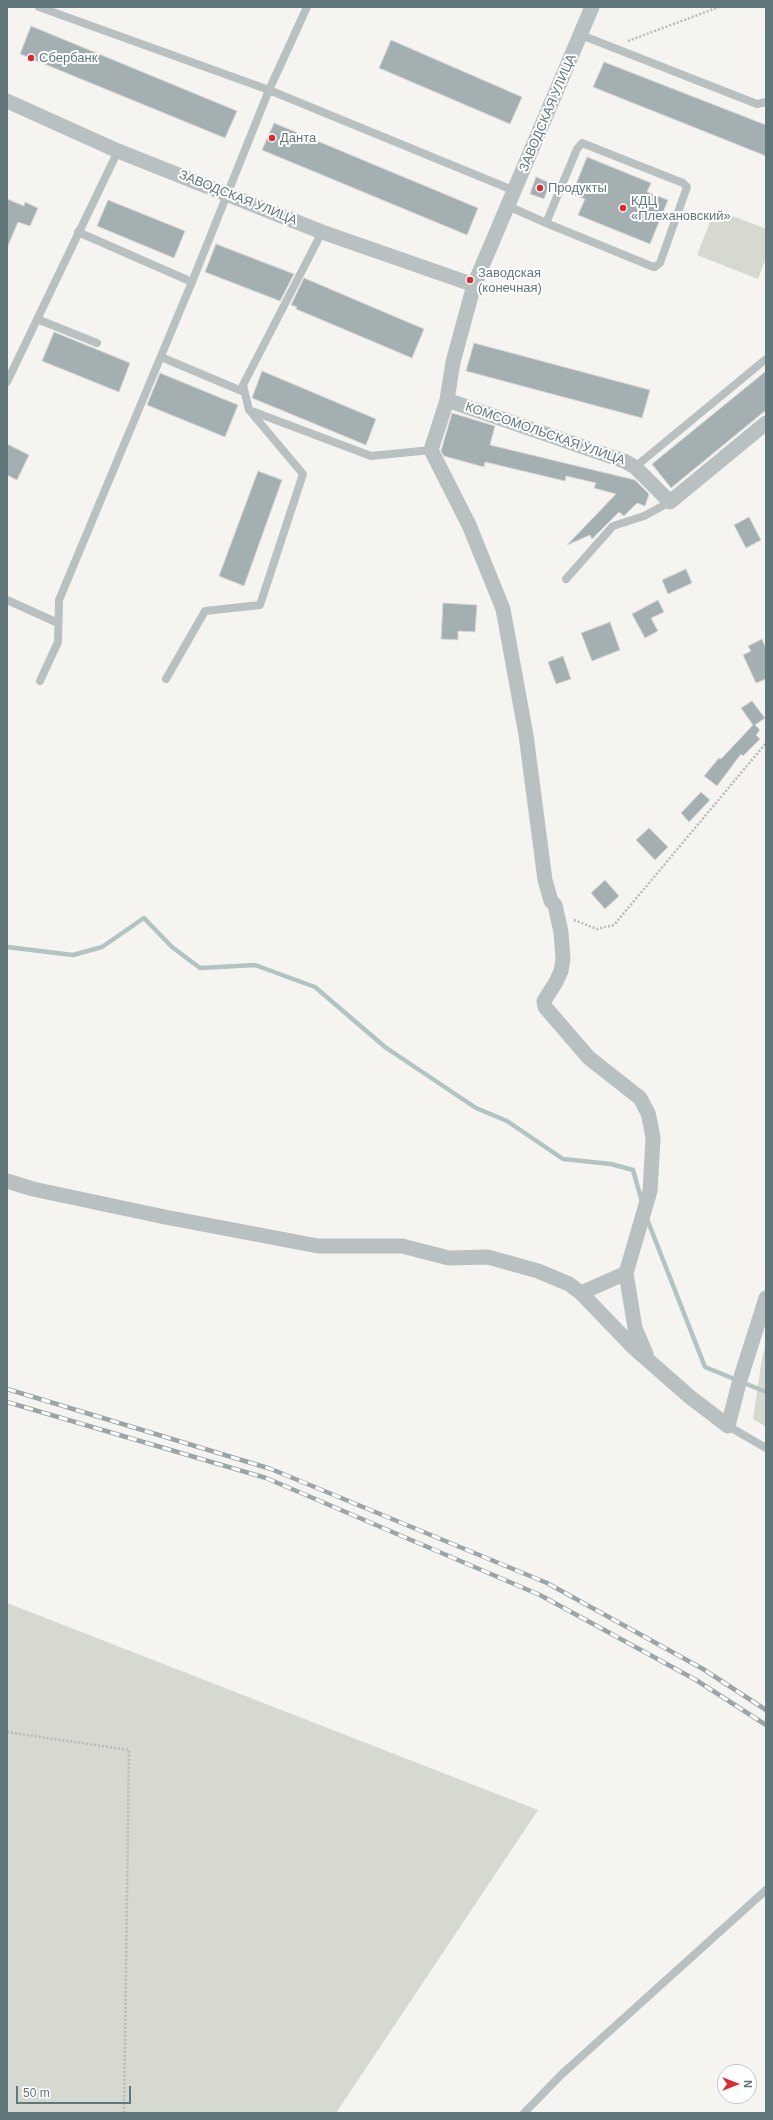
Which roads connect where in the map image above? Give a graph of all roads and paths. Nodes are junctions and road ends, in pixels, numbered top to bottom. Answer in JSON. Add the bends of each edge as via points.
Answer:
{"nodes":[{"id":1,"x":39,"y":7,"type":"edge"},
{"id":2,"x":307,"y":7,"type":"edge"},
{"id":3,"x":592,"y":7,"type":"edge"},
{"id":4,"x":719,"y":7,"type":"edge"},
{"id":5,"x":581,"y":35,"type":"junction"},
{"id":6,"x":612,"y":47,"type":"junction"},
{"id":7,"x":269,"y":90,"type":"junction"},
{"id":8,"x":7,"y":101,"type":"edge"},
{"id":9,"x":766,"y":102,"type":"edge"},
{"id":10,"x":118,"y":151,"type":"junction"},
{"id":11,"x":515,"y":191,"type":"junction"},
{"id":12,"x":228,"y":193,"type":"junction"},
{"id":13,"x":508,"y":206,"type":"junction"},
{"id":14,"x":546,"y":223,"type":"junction"},
{"id":15,"x":78,"y":232,"type":"junction"},
{"id":16,"x":322,"y":232,"type":"junction"},
{"id":17,"x":192,"y":282,"type":"junction"},
{"id":18,"x":474,"y":285,"type":"junction"},
{"id":19,"x":37,"y":319,"type":"junction"},
{"id":20,"x":97,"y":343,"type":"dead end"},
{"id":21,"x":161,"y":357,"type":"junction"},
{"id":22,"x":766,"y":359,"type":"edge"},
{"id":23,"x":7,"y":382,"type":"edge"},
{"id":24,"x":244,"y":392,"type":"junction"},
{"id":25,"x":447,"y":400,"type":"junction"},
{"id":26,"x":249,"y":410,"type":"junction"},
{"id":27,"x":766,"y":423,"type":"edge"},
{"id":28,"x":431,"y":450,"type":"junction"},
{"id":29,"x":635,"y":466,"type":"junction"},
{"id":30,"x":670,"y":502,"type":"junction"},
{"id":31,"x":566,"y":579,"type":"dead end"},
{"id":32,"x":7,"y":600,"type":"edge"},
{"id":33,"x":58,"y":623,"type":"junction"},
{"id":34,"x":166,"y":679,"type":"dead end"},
{"id":35,"x":40,"y":681,"type":"dead end"},
{"id":36,"x":766,"y":742,"type":"edge"},
{"id":37,"x":555,"y":905,"type":"junction"},
{"id":38,"x":7,"y":1181,"type":"edge"},
{"id":39,"x":626,"y":1273,"type":"junction"},
{"id":40,"x":582,"y":1293,"type":"junction"},
{"id":41,"x":766,"y":1298,"type":"edge"},
{"id":42,"x":647,"y":1357,"type":"junction"},
{"id":43,"x":728,"y":1426,"type":"junction"},
{"id":44,"x":766,"y":1448,"type":"edge"},
{"id":45,"x":7,"y":1732,"type":"edge"},
{"id":46,"x":766,"y":1890,"type":"edge"},
{"id":47,"x":124,"y":2113,"type":"edge"},
{"id":48,"x":524,"y":2113,"type":"edge"}],
"edges":[{"from":1,"to":7,"type":"lane"},
{"from":2,"to":7,"type":"lane"},
{"from":3,"to":5,"type":"street","name":"ЗАВОДСКАЯ УЛИЦА"},
{"from":4,"to":6,"type":"path"},
{"from":5,"to":6,"type":"lane"},
{"from":5,"to":11,"type":"street","name":"ЗАВОДСКАЯ УЛИЦА"},
{"from":6,"to":9,"type":"lane","via":[[757,104]]},
{"from":7,"to":11,"type":"lane"},
{"from":7,"to":12,"type":"lane"},
{"from":8,"to":10,"type":"street","name":"ЗАВОДСКАЯ УЛИЦА"},
{"from":10,"to":12,"type":"street","name":"ЗАВОДСКАЯ УЛИЦА"},
{"from":10,"to":15,"type":"lane"},
{"from":11,"to":13,"type":"street","name":"ЗАВОДСКАЯ УЛИЦА"},
{"from":12,"to":16,"type":"street","name":"ЗАВОДСКАЯ УЛИЦА"},
{"from":12,"to":17,"type":"lane"},
{"from":13,"to":14,"type":"lane"},
{"from":13,"to":18,"type":"street","name":"ЗАВОДСКАЯ УЛИЦА"},
{"from":14,"to":14,"type":"lane","via":[[656,267],[660,263],[687,187],[683,183],[582,144],[577,149]]},
{"from":15,"to":17,"type":"lane"},
{"from":15,"to":19,"type":"lane"},
{"from":16,"to":18,"type":"street","name":"ЗАВОДСКАЯ УЛИЦА"},
{"from":16,"to":24,"type":"lane","via":[[243,385]]},
{"from":17,"to":21,"type":"lane"},
{"from":18,"to":25,"type":"street","name":"ЗАВОДСКАЯ УЛИЦА","via":[[452,362]]},
{"from":19,"to":20,"type":"lane"},
{"from":19,"to":23,"type":"lane"},
{"from":21,"to":24,"type":"lane"},
{"from":21,"to":33,"type":"lane","via":[[59,600]]},
{"from":22,"to":29,"type":"lane"},
{"from":24,"to":26,"type":"lane"},
{"from":25,"to":28,"type":"street","name":"ЗАВОДСКАЯ УЛИЦА"},
{"from":25,"to":29,"type":"street","name":"КОМСОМОЛЬСКАЯ УЛИЦА"},
{"from":26,"to":28,"type":"lane","via":[[370,456]]},
{"from":26,"to":34,"type":"lane","via":[[303,474],[260,605],[205,611]]},
{"from":27,"to":30,"type":"street"},
{"from":28,"to":37,"type":"street","via":[[469,525],[503,609],[526,735],[545,880],[551,901]]},
{"from":29,"to":30,"type":"street","name":"КОМСОМОЛЬСКАЯ УЛИЦА"},
{"from":30,"to":31,"type":"lane","via":[[644,516],[613,526]]},
{"from":32,"to":33,"type":"lane"},
{"from":33,"to":35,"type":"lane","via":[[58,642]]},
{"from":36,"to":37,"type":"path","via":[[614,925],[593,928],[576,921]]},
{"from":37,"to":39,"type":"street","via":[[563,959],[561,971],[544,1001],[545,1007],[589,1058],[640,1098],[651,1126],[653,1139],[650,1191]]},
{"from":38,"to":40,"type":"street","via":[[165,1218],[318,1246],[402,1246],[450,1258],[488,1257],[538,1271],[569,1284]]},
{"from":39,"to":40,"type":"street"},
{"from":39,"to":42,"type":"street","via":[[634,1328]]},
{"from":40,"to":42,"type":"street"},
{"from":41,"to":43,"type":"street"},
{"from":42,"to":43,"type":"street","via":[[690,1397]]},
{"from":43,"to":44,"type":"lane"},
{"from":45,"to":47,"type":"path","via":[[129,1750]]},
{"from":46,"to":48,"type":"lane","via":[[562,2074]]}]}
